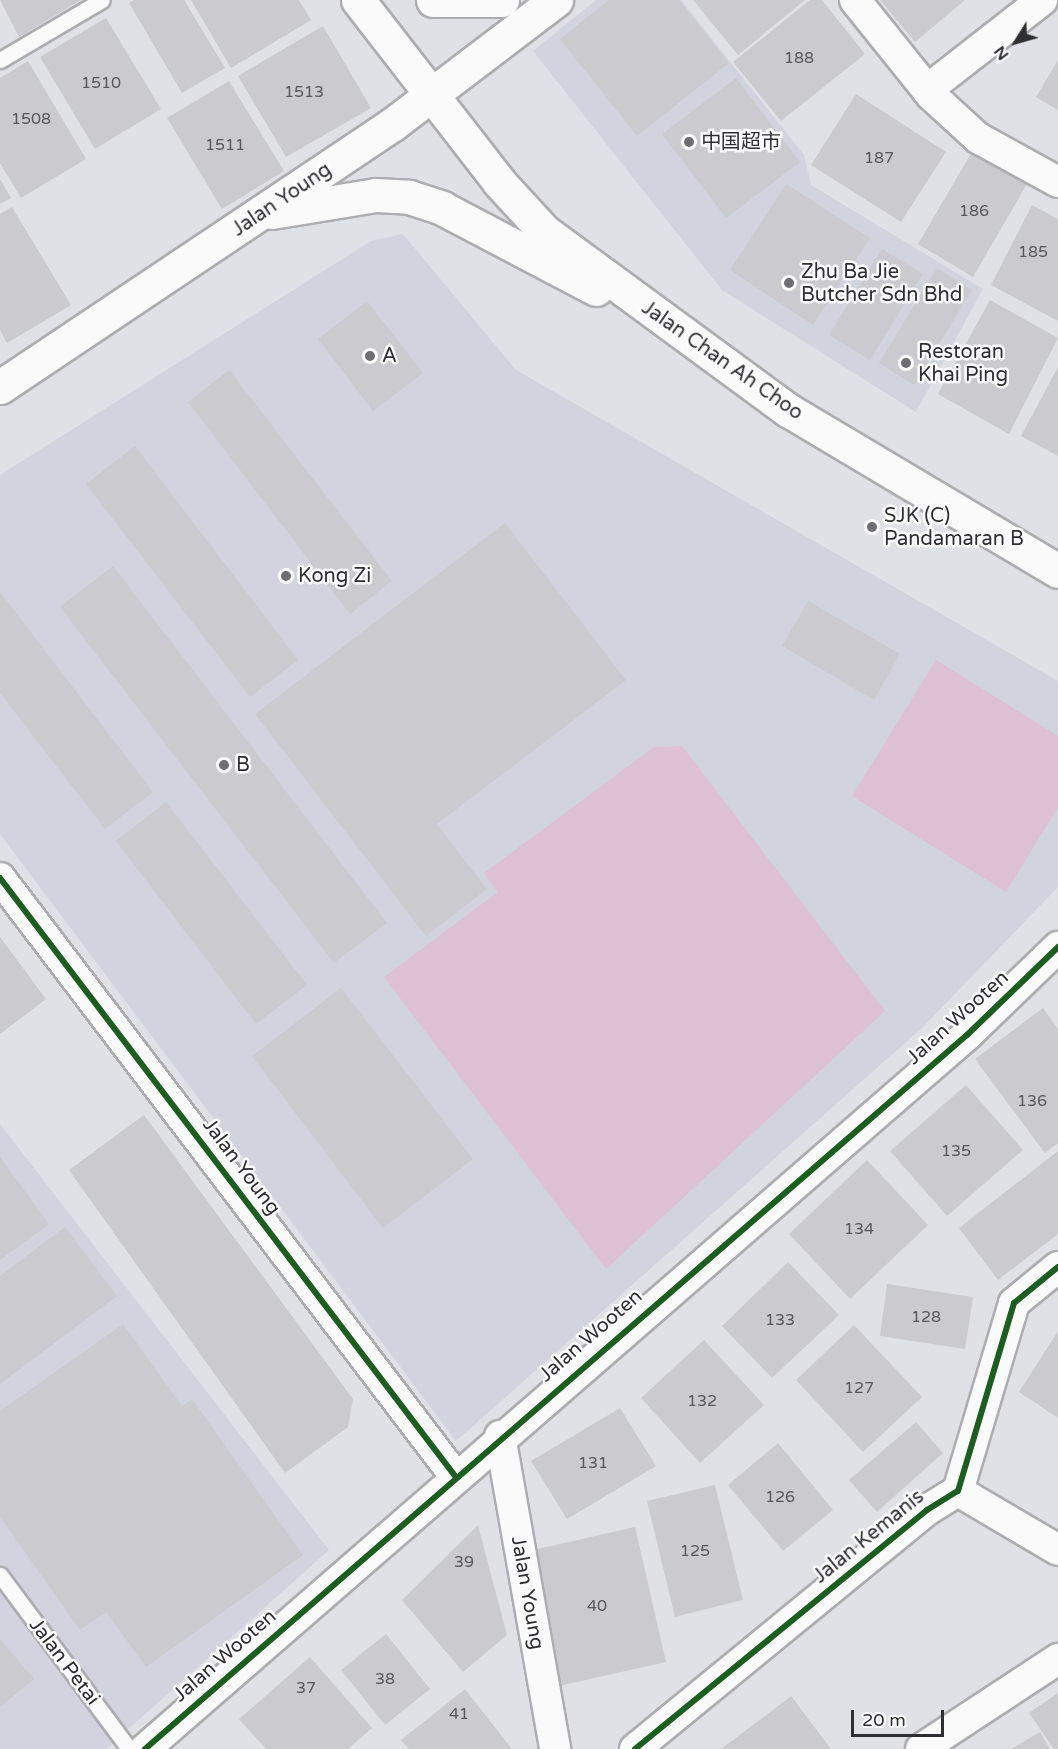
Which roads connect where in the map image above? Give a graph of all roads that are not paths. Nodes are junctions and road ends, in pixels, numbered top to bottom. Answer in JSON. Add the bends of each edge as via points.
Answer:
{"nodes":[{"id":1,"x":102,"y":0,"type":"edge"},
{"id":2,"x":358,"y":0,"type":"edge"},
{"id":3,"x":433,"y":0,"type":"edge"},
{"id":4,"x":502,"y":0,"type":"edge"},
{"id":5,"x":556,"y":0,"type":"edge"},
{"id":6,"x":855,"y":0,"type":"edge"},
{"id":7,"x":1042,"y":0,"type":"edge"},
{"id":8,"x":0,"y":60,"type":"edge"},
{"id":9,"x":927,"y":90,"type":"junction"},
{"id":10,"x":430,"y":96,"type":"junction"},
{"id":11,"x":1058,"y":182,"type":"edge"},
{"id":12,"x":264,"y":213,"type":"junction"},
{"id":13,"x":680,"y":333,"type":"junction"},
{"id":14,"x":0,"y":387,"type":"edge"},
{"id":15,"x":1058,"y":571,"type":"edge"},
{"id":16,"x":0,"y":878,"type":"edge"},
{"id":17,"x":1057,"y":951,"type":"edge"},
{"id":18,"x":1058,"y":1267,"type":"edge"},
{"id":19,"x":500,"y":1436,"type":"junction"},
{"id":20,"x":455,"y":1476,"type":"junction"},
{"id":21,"x":957,"y":1491,"type":"junction"},
{"id":22,"x":1058,"y":1550,"type":"edge"},
{"id":23,"x":0,"y":1575,"type":"edge"},
{"id":24,"x":1058,"y":1659,"type":"edge"},
{"id":25,"x":129,"y":1749,"type":"edge"},
{"id":26,"x":145,"y":1749,"type":"edge"},
{"id":27,"x":555,"y":1749,"type":"edge"},
{"id":28,"x":634,"y":1749,"type":"edge"},
{"id":29,"x":921,"y":1749,"type":"edge"}],
"edges":[{"from":1,"to":8,"type":"lane"},
{"from":2,"to":10,"type":"main road","name":"Jalan Chan Ah Choo"},
{"from":3,"to":4,"type":"main road"},
{"from":5,"to":10,"type":"main road","name":"Jalan Young"},
{"from":6,"to":9,"type":"street"},
{"from":7,"to":9,"type":"street"},
{"from":9,"to":11,"type":"street","via":[[978,138]]},
{"from":10,"to":12,"type":"main road","name":"Jalan Young"},
{"from":10,"to":13,"type":"main road","name":"Jalan Chan Ah Choo","via":[[544,231]]},
{"from":12,"to":13,"type":"main road","via":[[376,195],[409,197],[442,208]]},
{"from":12,"to":14,"type":"main road","name":"Jalan Young"},
{"from":13,"to":15,"type":"main road","name":"Jalan Chan Ah Choo","via":[[788,410]]},
{"from":16,"to":20,"type":"street","name":"Jalan Young"},
{"from":17,"to":19,"type":"street","name":"Jalan Wooten","via":[[967,1035]]},
{"from":18,"to":21,"type":"street","via":[[1014,1303]]},
{"from":19,"to":20,"type":"street","name":"Jalan Wooten"},
{"from":19,"to":27,"type":"street","name":"Jalan Young"},
{"from":20,"to":26,"type":"street","name":"Jalan Wooten"},
{"from":21,"to":22,"type":"street"},
{"from":21,"to":28,"type":"street","name":"Jalan Kemanis","via":[[927,1510]]},
{"from":23,"to":25,"type":"lane","name":"Jalan Petai"},
{"from":24,"to":29,"type":"street"}]}
